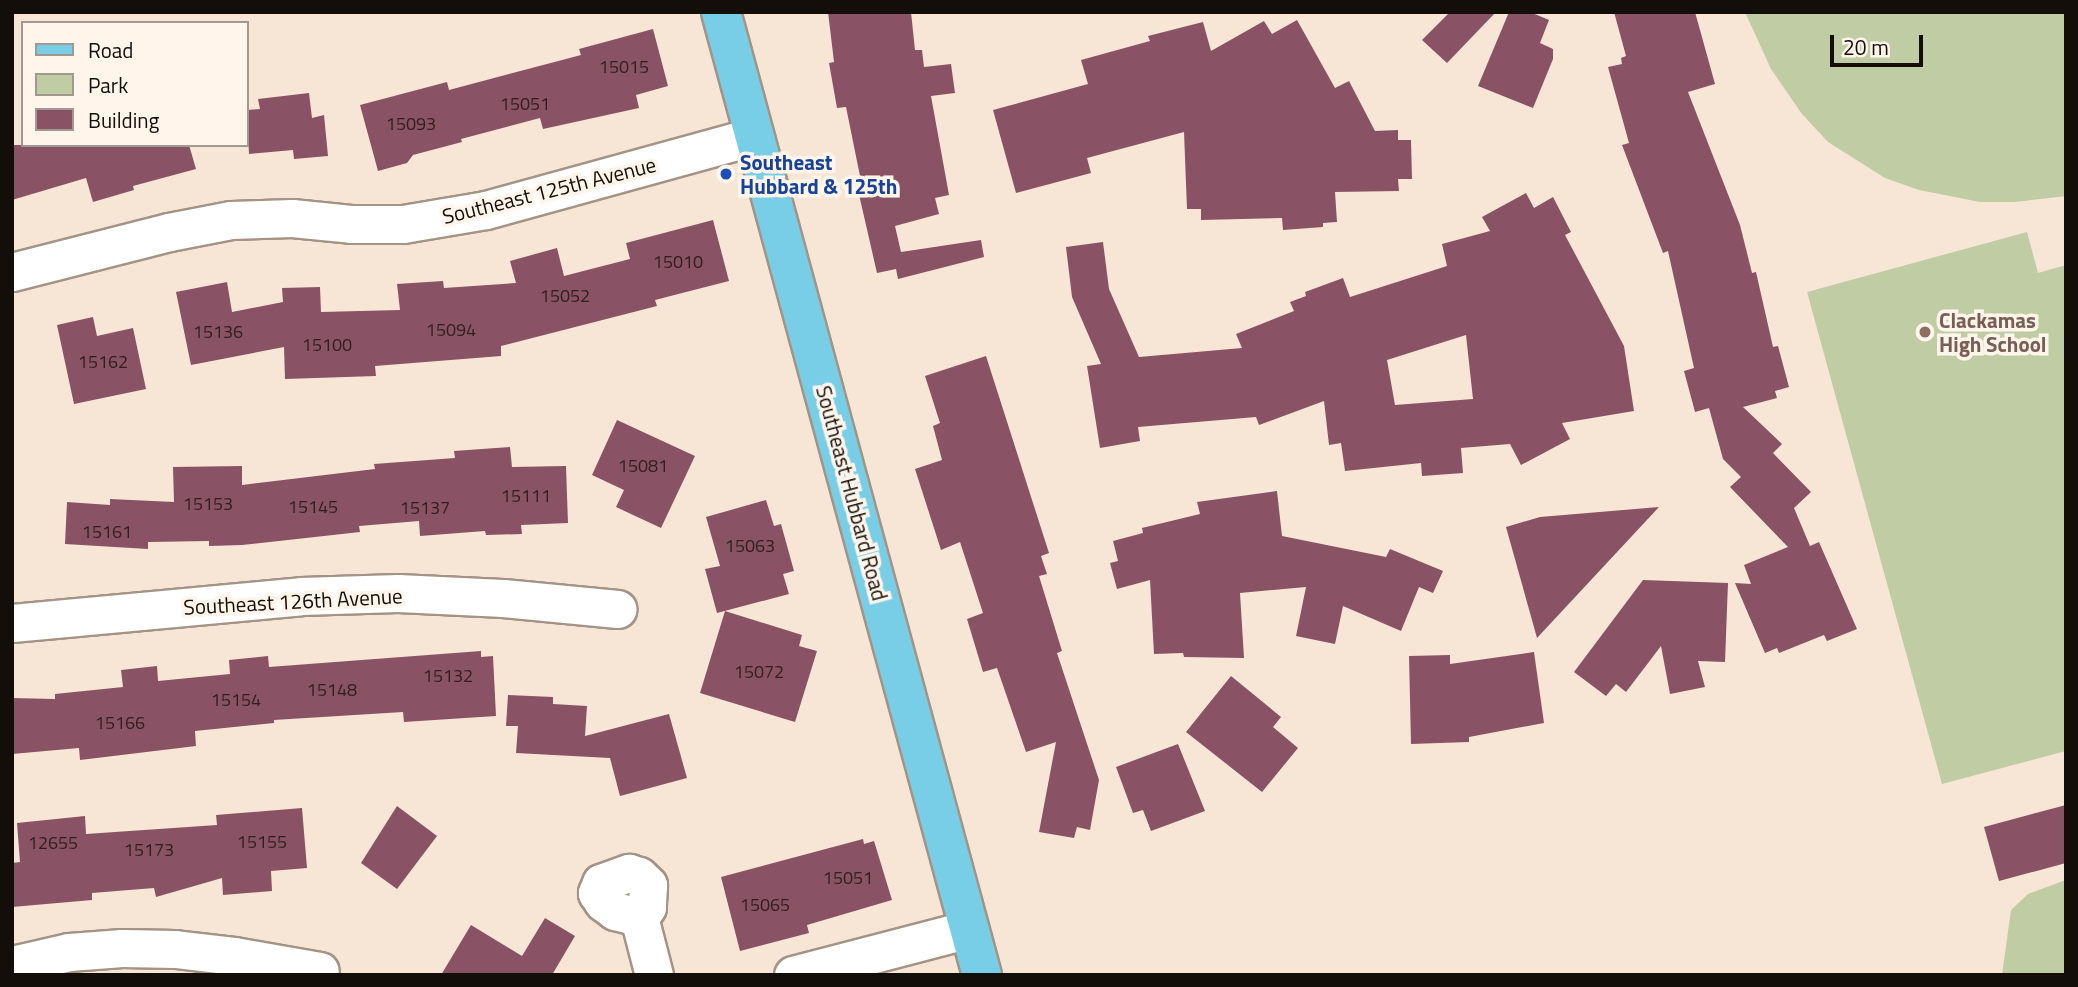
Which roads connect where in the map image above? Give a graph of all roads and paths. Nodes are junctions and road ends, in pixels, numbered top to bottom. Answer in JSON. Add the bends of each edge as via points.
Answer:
{"nodes":[{"id":1,"x":721,"y":12,"type":"edge"},
{"id":2,"x":754,"y":136,"type":"junction"},
{"id":3,"x":12,"y":272,"type":"edge"},
{"id":4,"x":617,"y":609,"type":"dead end"},
{"id":5,"x":12,"y":623,"type":"edge"},
{"id":6,"x":639,"y":917,"type":"dead end"},
{"id":7,"x":970,"y":929,"type":"junction"},
{"id":8,"x":12,"y":965,"type":"edge"},
{"id":9,"x":320,"y":971,"type":"dead end"},
{"id":10,"x":654,"y":975,"type":"edge"},
{"id":11,"x":793,"y":975,"type":"edge"},
{"id":12,"x":982,"y":975,"type":"edge"}],
"edges":[{"from":1,"to":2,"type":"main road","name":"Southeast Hubbard Road"},
{"from":2,"to":3,"type":"street","name":"Southeast 125th Avenue","via":[[486,210],[403,224],[231,220]]},
{"from":2,"to":7,"type":"main road","name":"Southeast Hubbard Road"},
{"from":4,"to":5,"type":"street","name":"Southeast 126th Avenue","via":[[503,597],[398,593],[301,596]]},
{"from":6,"to":10,"type":"street"},
{"from":7,"to":11,"type":"street"},
{"from":7,"to":12,"type":"main road","name":"Southeast Hubbard Road"},
{"from":8,"to":9,"type":"street","via":[[69,953],[148,949],[234,956]]}]}
